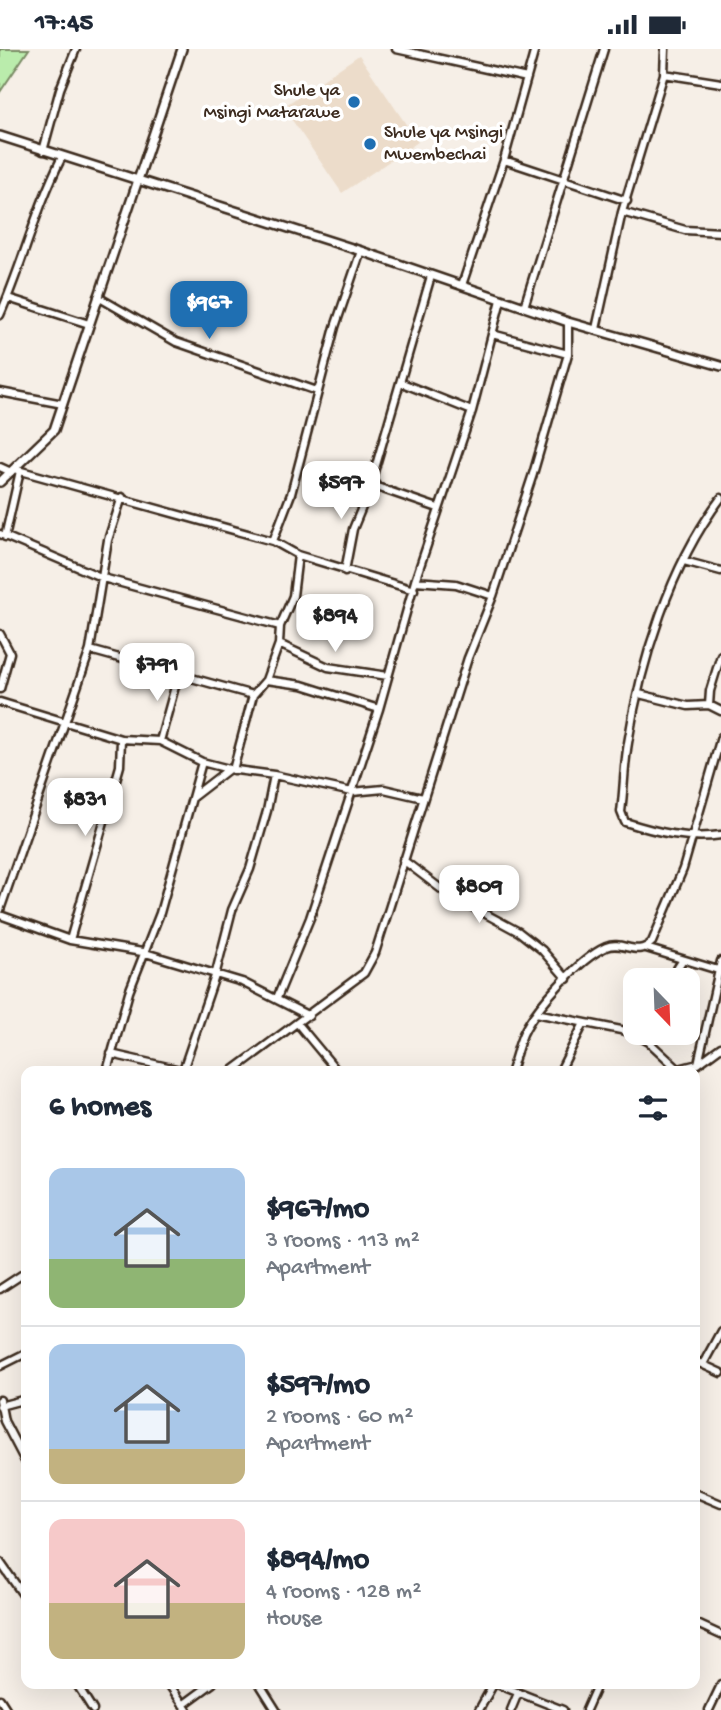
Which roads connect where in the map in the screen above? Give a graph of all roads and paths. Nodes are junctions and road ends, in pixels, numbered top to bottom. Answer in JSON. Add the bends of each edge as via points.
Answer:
{"nodes":[{"id":1,"x":76,"y":49,"type":"edge"},
{"id":2,"x":182,"y":49,"type":"edge"},
{"id":3,"x":396,"y":49,"type":"edge"},
{"id":4,"x":536,"y":49,"type":"edge"},
{"id":5,"x":604,"y":49,"type":"edge"},
{"id":6,"x":665,"y":49,"type":"edge"},
{"id":7,"x":664,"y":74,"type":"junction"},
{"id":8,"x":527,"y":78,"type":"junction"},
{"id":9,"x":721,"y":83,"type":"edge"},
{"id":10,"x":1,"y":138,"type":"edge"},
{"id":11,"x":43,"y":151,"type":"junction"},
{"id":12,"x":62,"y":157,"type":"junction"},
{"id":13,"x":504,"y":160,"type":"junction"},
{"id":14,"x":136,"y":180,"type":"junction"},
{"id":15,"x":565,"y":181,"type":"junction"},
{"id":16,"x":626,"y":201,"type":"junction"},
{"id":17,"x":622,"y":212,"type":"junction"},
{"id":18,"x":721,"y":232,"type":"edge"},
{"id":19,"x":361,"y":251,"type":"junction"},
{"id":20,"x":431,"y":276,"type":"junction"},
{"id":21,"x":462,"y":285,"type":"junction"},
{"id":22,"x":0,"y":292,"type":"edge"},
{"id":23,"x":9,"y":296,"type":"junction"},
{"id":24,"x":98,"y":297,"type":"junction"},
{"id":25,"x":501,"y":300,"type":"junction"},
{"id":26,"x":524,"y":307,"type":"junction"},
{"id":27,"x":0,"y":315,"type":"edge"},
{"id":28,"x":568,"y":322,"type":"junction"},
{"id":29,"x":89,"y":324,"type":"junction"},
{"id":30,"x":596,"y":329,"type":"junction"},
{"id":31,"x":492,"y":334,"type":"junction"},
{"id":32,"x":568,"y":354,"type":"junction"},
{"id":33,"x":721,"y":366,"type":"edge"},
{"id":34,"x":402,"y":383,"type":"junction"},
{"id":35,"x":317,"y":391,"type":"junction"},
{"id":36,"x":0,"y":392,"type":"edge"},
{"id":37,"x":63,"y":404,"type":"junction"},
{"id":38,"x":472,"y":411,"type":"junction"},
{"id":39,"x":0,"y":467,"type":"edge"},
{"id":40,"x":15,"y":471,"type":"junction"},
{"id":41,"x":0,"y":482,"type":"edge"},
{"id":42,"x":372,"y":482,"type":"junction"},
{"id":43,"x":122,"y":498,"type":"junction"},
{"id":44,"x":721,"y":498,"type":"edge"},
{"id":45,"x":438,"y":508,"type":"junction"},
{"id":46,"x":3,"y":535,"type":"edge"},
{"id":47,"x":273,"y":541,"type":"junction"},
{"id":48,"x":298,"y":555,"type":"junction"},
{"id":49,"x":684,"y":561,"type":"junction"},
{"id":50,"x":345,"y":571,"type":"junction"},
{"id":51,"x":721,"y":571,"type":"edge"},
{"id":52,"x":103,"y":578,"type":"junction"},
{"id":53,"x":415,"y":581,"type":"junction"},
{"id":54,"x":414,"y":590,"type":"junction"},
{"id":55,"x":493,"y":596,"type":"junction"},
{"id":56,"x":280,"y":626,"type":"junction"},
{"id":57,"x":0,"y":634,"type":"edge"},
{"id":58,"x":279,"y":644,"type":"junction"},
{"id":59,"x":90,"y":650,"type":"junction"},
{"id":60,"x":721,"y":655,"type":"edge"},
{"id":61,"x":179,"y":672,"type":"junction"},
{"id":62,"x":388,"y":676,"type":"junction"},
{"id":63,"x":266,"y":680,"type":"junction"},
{"id":64,"x":0,"y":689,"type":"edge"},
{"id":65,"x":639,"y":694,"type":"junction"},
{"id":66,"x":253,"y":695,"type":"junction"},
{"id":67,"x":0,"y":702,"type":"edge"},
{"id":68,"x":709,"y":705,"type":"junction"},
{"id":69,"x":379,"y":709,"type":"junction"},
{"id":70,"x":721,"y":711,"type":"edge"},
{"id":71,"x":64,"y":721,"type":"junction"},
{"id":72,"x":721,"y":737,"type":"edge"},
{"id":73,"x":121,"y":739,"type":"junction"},
{"id":74,"x":160,"y":741,"type":"junction"},
{"id":75,"x":202,"y":762,"type":"junction"},
{"id":76,"x":231,"y":770,"type":"junction"},
{"id":77,"x":274,"y":775,"type":"junction"},
{"id":78,"x":352,"y":792,"type":"junction"},
{"id":79,"x":423,"y":798,"type":"junction"},
{"id":80,"x":189,"y":808,"type":"junction"},
{"id":81,"x":721,"y":835,"type":"edge"},
{"id":82,"x":692,"y":837,"type":"junction"},
{"id":83,"x":403,"y":860,"type":"junction"},
{"id":84,"x":0,"y":913,"type":"edge"},
{"id":85,"x":70,"y":940,"type":"junction"},
{"id":86,"x":646,"y":948,"type":"junction"},
{"id":87,"x":142,"y":952,"type":"junction"},
{"id":88,"x":682,"y":961,"type":"junction"},
{"id":89,"x":721,"y":961,"type":"edge"},
{"id":90,"x":678,"y":968,"type":"edge"},
{"id":91,"x":718,"y":970,"type":"junction"},
{"id":92,"x":215,"y":976,"type":"junction"},
{"id":93,"x":567,"y":979,"type":"junction"},
{"id":94,"x":277,"y":998,"type":"junction"},
{"id":95,"x":536,"y":1013,"type":"junction"},
{"id":96,"x":309,"y":1016,"type":"junction"},
{"id":97,"x":584,"y":1023,"type":"junction"},
{"id":98,"x":298,"y":1024,"type":"junction"},
{"id":99,"x":623,"y":1031,"type":"edge"},
{"id":100,"x":650,"y":1045,"type":"edge"},
{"id":101,"x":721,"y":1047,"type":"edge"},
{"id":102,"x":111,"y":1054,"type":"junction"},
{"id":103,"x":244,"y":1062,"type":"junction"},
{"id":104,"x":698,"y":1064,"type":"junction"},
{"id":105,"x":108,"y":1066,"type":"edge"},
{"id":106,"x":163,"y":1066,"type":"edge"},
{"id":107,"x":186,"y":1066,"type":"edge"},
{"id":108,"x":239,"y":1066,"type":"edge"},
{"id":109,"x":246,"y":1066,"type":"edge"},
{"id":110,"x":333,"y":1066,"type":"edge"},
{"id":111,"x":513,"y":1066,"type":"edge"},
{"id":112,"x":562,"y":1066,"type":"edge"},
{"id":113,"x":670,"y":1066,"type":"edge"},
{"id":114,"x":690,"y":1066,"type":"edge"},
{"id":115,"x":21,"y":1275,"type":"edge"},
{"id":116,"x":0,"y":1289,"type":"edge"},
{"id":117,"x":721,"y":1331,"type":"edge"},
{"id":118,"x":21,"y":1356,"type":"edge"},
{"id":119,"x":700,"y":1363,"type":"edge"},
{"id":120,"x":703,"y":1364,"type":"junction"},
{"id":121,"x":0,"y":1366,"type":"edge"},
{"id":122,"x":721,"y":1373,"type":"edge"},
{"id":123,"x":21,"y":1400,"type":"edge"},
{"id":124,"x":0,"y":1404,"type":"edge"},
{"id":125,"x":21,"y":1453,"type":"edge"},
{"id":126,"x":700,"y":1495,"type":"edge"},
{"id":127,"x":721,"y":1504,"type":"edge"},
{"id":128,"x":0,"y":1562,"type":"edge"},
{"id":129,"x":21,"y":1586,"type":"edge"},
{"id":130,"x":700,"y":1625,"type":"edge"},
{"id":131,"x":721,"y":1635,"type":"edge"},
{"id":132,"x":721,"y":1685,"type":"edge"},
{"id":133,"x":80,"y":1689,"type":"edge"},
{"id":134,"x":173,"y":1689,"type":"edge"},
{"id":135,"x":206,"y":1689,"type":"edge"},
{"id":136,"x":263,"y":1689,"type":"edge"},
{"id":137,"x":491,"y":1689,"type":"edge"},
{"id":138,"x":509,"y":1689,"type":"edge"},
{"id":139,"x":595,"y":1689,"type":"edge"},
{"id":140,"x":519,"y":1693,"type":"junction"},
{"id":141,"x":0,"y":1699,"type":"edge"},
{"id":142,"x":185,"y":1707,"type":"edge"},
{"id":143,"x":7,"y":1710,"type":"edge"},
{"id":144,"x":93,"y":1710,"type":"edge"},
{"id":145,"x":276,"y":1710,"type":"edge"},
{"id":146,"x":479,"y":1710,"type":"edge"},
{"id":147,"x":512,"y":1710,"type":"edge"},
{"id":148,"x":563,"y":1710,"type":"edge"},
{"id":149,"x":586,"y":1710,"type":"edge"},
{"id":150,"x":709,"y":1710,"type":"edge"}],
"edges":[{"from":1,"to":11,"type":"street"},
{"from":2,"to":14,"type":"street"},
{"from":3,"to":8,"type":"street"},
{"from":4,"to":8,"type":"street"},
{"from":5,"to":15,"type":"street"},
{"from":6,"to":7,"type":"street"},
{"from":7,"to":9,"type":"street"},
{"from":7,"to":16,"type":"street"},
{"from":8,"to":13,"type":"street"},
{"from":10,"to":11,"type":"street"},
{"from":11,"to":12,"type":"street"},
{"from":12,"to":14,"type":"street"},
{"from":12,"to":23,"type":"street"},
{"from":13,"to":15,"type":"street"},
{"from":13,"to":21,"type":"street"},
{"from":14,"to":19,"type":"street"},
{"from":14,"to":24,"type":"street"},
{"from":15,"to":16,"type":"street"},
{"from":15,"to":26,"type":"street"},
{"from":16,"to":17,"type":"street"},
{"from":17,"to":18,"type":"street","via":[[685,230]]},
{"from":17,"to":30,"type":"street"},
{"from":19,"to":20,"type":"street"},
{"from":19,"to":35,"type":"street"},
{"from":20,"to":21,"type":"street"},
{"from":20,"to":34,"type":"street"},
{"from":21,"to":25,"type":"street"},
{"from":22,"to":23,"type":"street"},
{"from":23,"to":27,"type":"street"},
{"from":23,"to":29,"type":"street"},
{"from":24,"to":29,"type":"street"},
{"from":24,"to":35,"type":"street","via":[[194,350]]},
{"from":25,"to":26,"type":"street"},
{"from":25,"to":31,"type":"street"},
{"from":26,"to":28,"type":"street"},
{"from":28,"to":30,"type":"street"},
{"from":28,"to":32,"type":"street"},
{"from":29,"to":37,"type":"street"},
{"from":30,"to":33,"type":"street"},
{"from":31,"to":32,"type":"street"},
{"from":31,"to":38,"type":"street"},
{"from":32,"to":55,"type":"street"},
{"from":34,"to":38,"type":"street"},
{"from":34,"to":42,"type":"street"},
{"from":35,"to":47,"type":"street","via":[[291,494]]},
{"from":36,"to":37,"type":"street"},
{"from":37,"to":40,"type":"street","via":[[48,439]]},
{"from":38,"to":45,"type":"street"},
{"from":39,"to":40,"type":"street"},
{"from":40,"to":41,"type":"street"},
{"from":40,"to":43,"type":"street"},
{"from":40,"to":46,"type":"street"},
{"from":42,"to":45,"type":"street"},
{"from":42,"to":50,"type":"street","via":[[353,529]]},
{"from":43,"to":47,"type":"street"},
{"from":43,"to":52,"type":"street","via":[[108,540]]},
{"from":44,"to":49,"type":"street"},
{"from":45,"to":53,"type":"street"},
{"from":46,"to":52,"type":"street"},
{"from":47,"to":48,"type":"street"},
{"from":48,"to":50,"type":"street"},
{"from":48,"to":56,"type":"street","via":[[293,596]]},
{"from":49,"to":51,"type":"street"},
{"from":49,"to":65,"type":"street"},
{"from":50,"to":54,"type":"street"},
{"from":52,"to":56,"type":"street"},
{"from":52,"to":59,"type":"street"},
{"from":53,"to":54,"type":"street"},
{"from":53,"to":55,"type":"street","via":[[456,584]]},
{"from":54,"to":62,"type":"street"},
{"from":55,"to":79,"type":"street"},
{"from":56,"to":58,"type":"street"},
{"from":57,"to":64,"type":"street","via":[[10,653]]},
{"from":58,"to":62,"type":"street","via":[[328,667]]},
{"from":58,"to":63,"type":"street"},
{"from":59,"to":61,"type":"street"},
{"from":59,"to":71,"type":"street"},
{"from":60,"to":68,"type":"street"},
{"from":61,"to":66,"type":"street"},
{"from":61,"to":74,"type":"street"},
{"from":62,"to":69,"type":"street"},
{"from":63,"to":66,"type":"street"},
{"from":63,"to":69,"type":"street","via":[[302,685]]},
{"from":65,"to":68,"type":"street","via":[[688,706]]},
{"from":65,"to":82,"type":"street","via":[[628,740],[621,816],[629,823]]},
{"from":66,"to":76,"type":"street"},
{"from":67,"to":71,"type":"street"},
{"from":68,"to":70,"type":"street"},
{"from":69,"to":78,"type":"street"},
{"from":71,"to":73,"type":"street"},
{"from":71,"to":84,"type":"street"},
{"from":72,"to":82,"type":"street"},
{"from":73,"to":74,"type":"street"},
{"from":73,"to":85,"type":"street","via":[[120,766]]},
{"from":74,"to":75,"type":"street"},
{"from":75,"to":76,"type":"street"},
{"from":75,"to":80,"type":"street"},
{"from":76,"to":77,"type":"street"},
{"from":76,"to":80,"type":"street","via":[[207,784]]},
{"from":77,"to":78,"type":"street"},
{"from":77,"to":92,"type":"street"},
{"from":78,"to":79,"type":"street","via":[[384,789]]},
{"from":78,"to":94,"type":"street","via":[[310,918]]},
{"from":79,"to":83,"type":"street"},
{"from":80,"to":87,"type":"street","via":[[160,913]]},
{"from":81,"to":82,"type":"street"},
{"from":82,"to":86,"type":"street","via":[[670,905]]},
{"from":83,"to":93,"type":"street","via":[[444,892],[519,932]]},
{"from":83,"to":96,"type":"street","via":[[376,953],[365,973]]},
{"from":84,"to":85,"type":"street"},
{"from":85,"to":87,"type":"street"},
{"from":86,"to":88,"type":"street"},
{"from":86,"to":93,"type":"street","via":[[605,947]]},
{"from":87,"to":92,"type":"street"},
{"from":87,"to":102,"type":"street"},
{"from":88,"to":90,"type":"street"},
{"from":88,"to":91,"type":"street"},
{"from":89,"to":91,"type":"street"},
{"from":91,"to":104,"type":"street"},
{"from":92,"to":94,"type":"street"},
{"from":92,"to":107,"type":"street"},
{"from":93,"to":95,"type":"street"},
{"from":94,"to":96,"type":"street"},
{"from":95,"to":97,"type":"street"},
{"from":95,"to":111,"type":"street"},
{"from":96,"to":98,"type":"street"},
{"from":97,"to":99,"type":"street"},
{"from":97,"to":112,"type":"street"},
{"from":98,"to":103,"type":"street"},
{"from":98,"to":110,"type":"street"},
{"from":100,"to":113,"type":"street"},
{"from":101,"to":104,"type":"street"},
{"from":102,"to":105,"type":"street"},
{"from":102,"to":106,"type":"street"},
{"from":103,"to":108,"type":"street"},
{"from":103,"to":109,"type":"street"},
{"from":104,"to":114,"type":"street"},
{"from":115,"to":116,"type":"street"},
{"from":117,"to":120,"type":"street"},
{"from":118,"to":121,"type":"street"},
{"from":119,"to":120,"type":"street"},
{"from":120,"to":122,"type":"street"},
{"from":123,"to":124,"type":"street"},
{"from":124,"to":125,"type":"street"},
{"from":126,"to":127,"type":"street"},
{"from":128,"to":129,"type":"street"},
{"from":130,"to":131,"type":"street"},
{"from":132,"to":150,"type":"street"},
{"from":133,"to":144,"type":"street"},
{"from":134,"to":142,"type":"street"},
{"from":135,"to":142,"type":"street"},
{"from":136,"to":145,"type":"street"},
{"from":137,"to":146,"type":"street"},
{"from":138,"to":140,"type":"street"},
{"from":139,"to":149,"type":"street"},
{"from":140,"to":147,"type":"street"},
{"from":140,"to":148,"type":"street"},
{"from":141,"to":143,"type":"street"}]}
